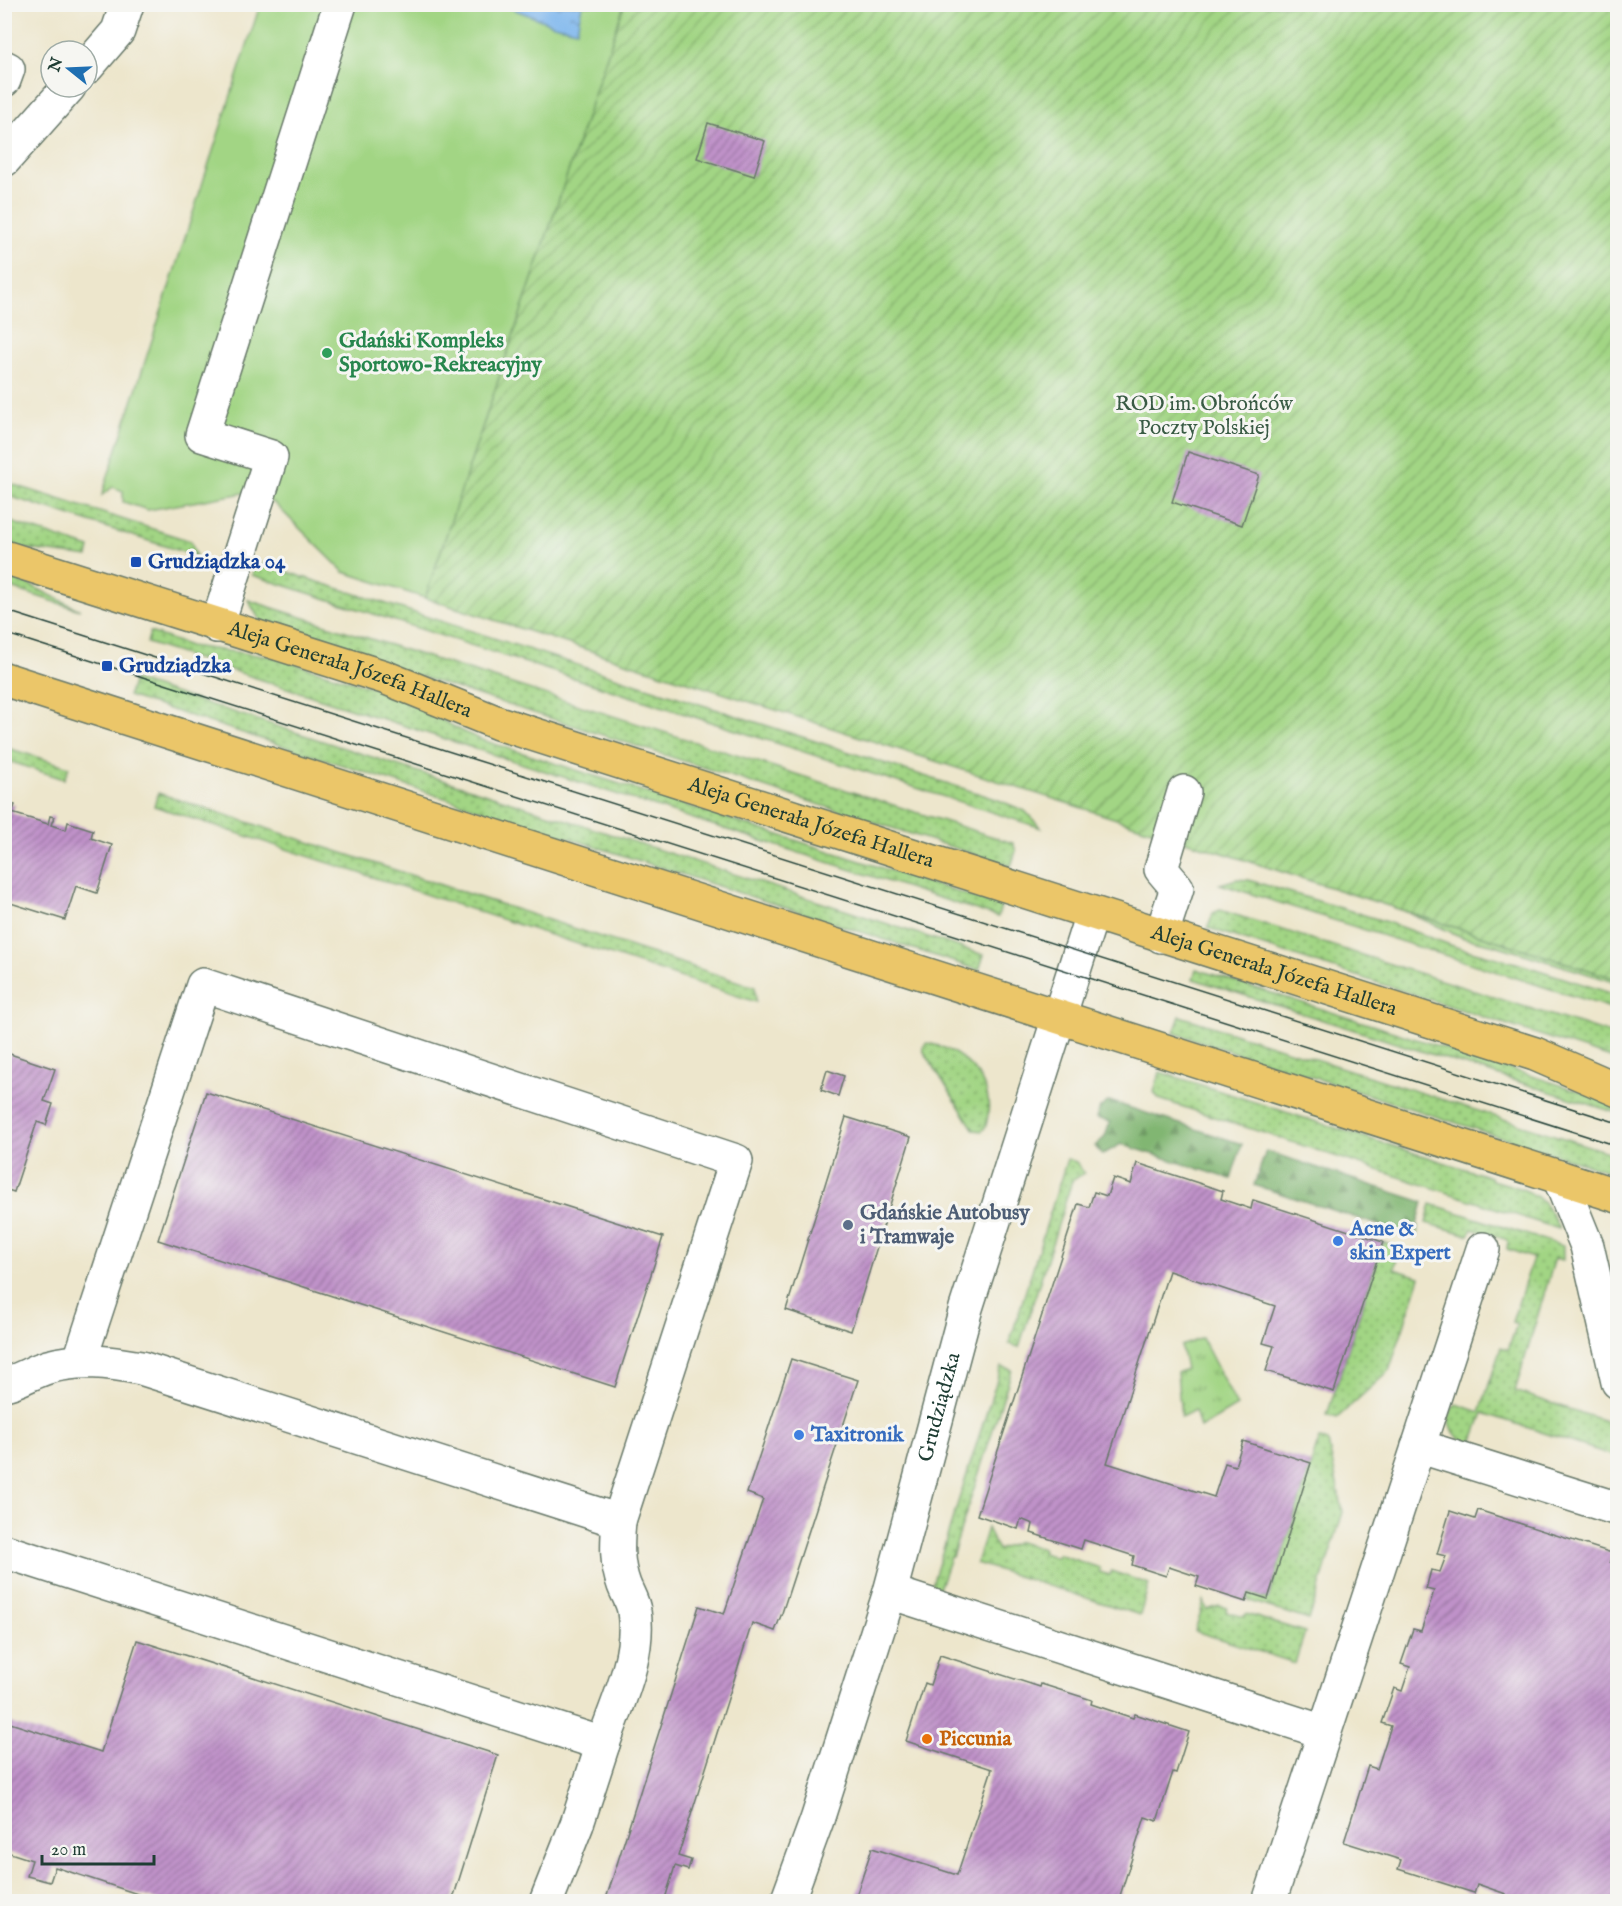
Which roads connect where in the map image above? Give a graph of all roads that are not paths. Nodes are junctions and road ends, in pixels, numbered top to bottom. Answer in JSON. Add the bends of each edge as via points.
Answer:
{"nodes":[{"id":1,"x":127,"y":4,"type":"edge"},
{"id":2,"x":340,"y":4,"type":"edge"},
{"id":3,"x":99,"y":53,"type":"edge"},
{"id":4,"x":4,"y":67,"type":"edge"},
{"id":5,"x":4,"y":80,"type":"edge"},
{"id":6,"x":55,"y":99,"type":"edge"},
{"id":7,"x":11,"y":138,"type":"edge"},
{"id":8,"x":4,"y":557,"type":"edge"},
{"id":9,"x":217,"y":626,"type":"junction"},
{"id":10,"x":4,"y":680,"type":"edge"},
{"id":11,"x":1184,"y":792,"type":"dead end"},
{"id":12,"x":1092,"y":914,"type":"junction"},
{"id":13,"x":1161,"y":936,"type":"junction"},
{"id":14,"x":1059,"y":1016,"type":"junction"},
{"id":15,"x":1617,"y":1090,"type":"edge"},
{"id":16,"x":1559,"y":1178,"type":"junction"},
{"id":17,"x":1617,"y":1196,"type":"edge"},
{"id":18,"x":1483,"y":1249,"type":"dead end"},
{"id":19,"x":1608,"y":1295,"type":"edge"},
{"id":20,"x":80,"y":1360,"type":"junction"},
{"id":21,"x":1617,"y":1382,"type":"edge"},
{"id":22,"x":4,"y":1384,"type":"edge"},
{"id":23,"x":1418,"y":1446,"type":"junction"},
{"id":24,"x":1617,"y":1509,"type":"edge"},
{"id":25,"x":619,"y":1521,"type":"junction"},
{"id":26,"x":4,"y":1551,"type":"edge"},
{"id":27,"x":890,"y":1592,"type":"junction"},
{"id":28,"x":1324,"y":1732,"type":"junction"},
{"id":29,"x":603,"y":1744,"type":"junction"},
{"id":30,"x":546,"y":1902,"type":"edge"},
{"id":31,"x":787,"y":1902,"type":"edge"},
{"id":32,"x":1269,"y":1902,"type":"edge"}],
"edges":[{"from":1,"to":3,"type":"street","via":[[118,31]]},
{"from":2,"to":9,"type":"street","via":[[202,435],[272,457]]},
{"from":4,"to":5,"type":"street","via":[[8,69]]},
{"from":6,"to":7,"type":"street"},
{"from":8,"to":9,"type":"main road","name":"Aleja Generała Józefa Hallera"},
{"from":9,"to":12,"type":"main road","name":"Aleja Generała Józefa Hallera","via":[[384,677],[498,723]]},
{"from":10,"to":14,"type":"main road"},
{"from":11,"to":13,"type":"street","via":[[1161,869],[1177,888]]},
{"from":12,"to":13,"type":"main road","name":"Aleja Generała Józefa Hallera"},
{"from":12,"to":14,"type":"street","name":"Grudziądzka"},
{"from":13,"to":15,"type":"main road","name":"Aleja Generała Józefa Hallera","via":[[1535,1054]]},
{"from":14,"to":16,"type":"main road"},
{"from":14,"to":27,"type":"street","name":"Grudziądzka","via":[[966,1308]]},
{"from":16,"to":17,"type":"main road"},
{"from":16,"to":19,"type":"street"},
{"from":18,"to":23,"type":"street"},
{"from":19,"to":21,"type":"street"},
{"from":20,"to":22,"type":"street","via":[[46,1367]]},
{"from":20,"to":25,"type":"street","via":[[141,1368]]},
{"from":20,"to":25,"type":"street","via":[[203,985],[736,1161]]},
{"from":23,"to":24,"type":"street"},
{"from":23,"to":28,"type":"street"},
{"from":25,"to":29,"type":"street","via":[[616,1556],[634,1608],[635,1634],[631,1661]]},
{"from":26,"to":29,"type":"street"},
{"from":27,"to":28,"type":"street"},
{"from":27,"to":31,"type":"street","name":"Grudziądzka"},
{"from":28,"to":32,"type":"street"},
{"from":29,"to":30,"type":"street"}]}
